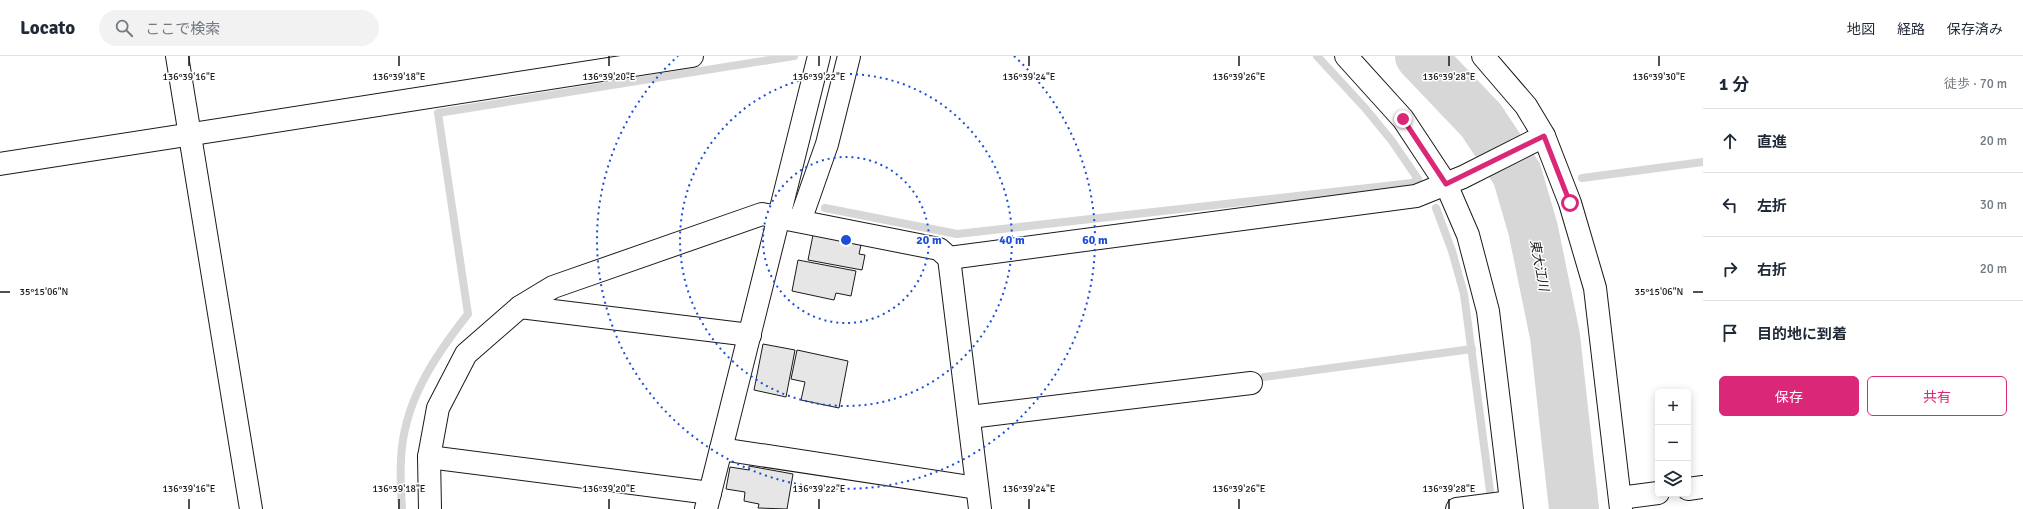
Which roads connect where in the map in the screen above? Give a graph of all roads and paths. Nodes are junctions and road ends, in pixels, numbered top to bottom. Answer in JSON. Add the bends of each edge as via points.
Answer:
{"nodes":[{"id":1,"x":177,"y":56,"type":"edge"},
{"id":2,"x":692,"y":56,"type":"edge"},
{"id":3,"x":819,"y":56,"type":"edge"},
{"id":4,"x":849,"y":56,"type":"edge"},
{"id":5,"x":1346,"y":56,"type":"edge"},
{"id":6,"x":1483,"y":56,"type":"edge"},
{"id":7,"x":190,"y":134,"type":"junction"},
{"id":8,"x":1538,"y":139,"type":"junction"},
{"id":9,"x":0,"y":164,"type":"edge"},
{"id":10,"x":1455,"y":181,"type":"junction"},
{"id":11,"x":790,"y":219,"type":"junction"},
{"id":12,"x":949,"y":258,"type":"junction"},
{"id":13,"x":520,"y":307,"type":"junction"},
{"id":14,"x":750,"y":335,"type":"junction"},
{"id":15,"x":1251,"y":383,"type":"dead end"},
{"id":16,"x":970,"y":418,"type":"junction"},
{"id":17,"x":721,"y":449,"type":"junction"},
{"id":18,"x":429,"y":457,"type":"junction"},
{"id":19,"x":1703,"y":487,"type":"edge"},
{"id":20,"x":1691,"y":489,"type":"edge"},
{"id":21,"x":1655,"y":494,"type":"edge"},
{"id":22,"x":978,"y":498,"type":"edge"},
{"id":23,"x":708,"y":501,"type":"edge"},
{"id":24,"x":1620,"y":503,"type":"edge"},
{"id":25,"x":1512,"y":505,"type":"edge"},
{"id":26,"x":251,"y":509,"type":"edge"},
{"id":27,"x":430,"y":509,"type":"edge"},
{"id":28,"x":1457,"y":509,"type":"edge"}],
"edges":[{"from":1,"to":7,"type":"street"},
{"from":2,"to":7,"type":"street"},
{"from":3,"to":11,"type":"street"},
{"from":4,"to":11,"type":"street","via":[[827,144]]},
{"from":5,"to":10,"type":"street"},
{"from":6,"to":8,"type":"street","via":[[1526,106]]},
{"from":7,"to":9,"type":"street"},
{"from":7,"to":26,"type":"street"},
{"from":8,"to":10,"type":"street"},
{"from":8,"to":24,"type":"street","via":[[1570,203],[1595,288]]},
{"from":10,"to":12,"type":"street","via":[[1416,196]]},
{"from":10,"to":25,"type":"street","via":[[1488,312]]},
{"from":11,"to":12,"type":"street","via":[[939,249]]},
{"from":11,"to":13,"type":"street","via":[[762,214],[553,287]]},
{"from":11,"to":14,"type":"street"},
{"from":12,"to":16,"type":"street"},
{"from":13,"to":14,"type":"street"},
{"from":13,"to":18,"type":"street","via":[[466,354],[438,408]]},
{"from":14,"to":17,"type":"street"},
{"from":15,"to":16,"type":"street"},
{"from":16,"to":22,"type":"street"},
{"from":17,"to":22,"type":"street"},
{"from":17,"to":23,"type":"street"},
{"from":18,"to":23,"type":"street"},
{"from":18,"to":27,"type":"street"},
{"from":19,"to":20,"type":"street"},
{"from":21,"to":24,"type":"street"},
{"from":25,"to":28,"type":"street"}]}
